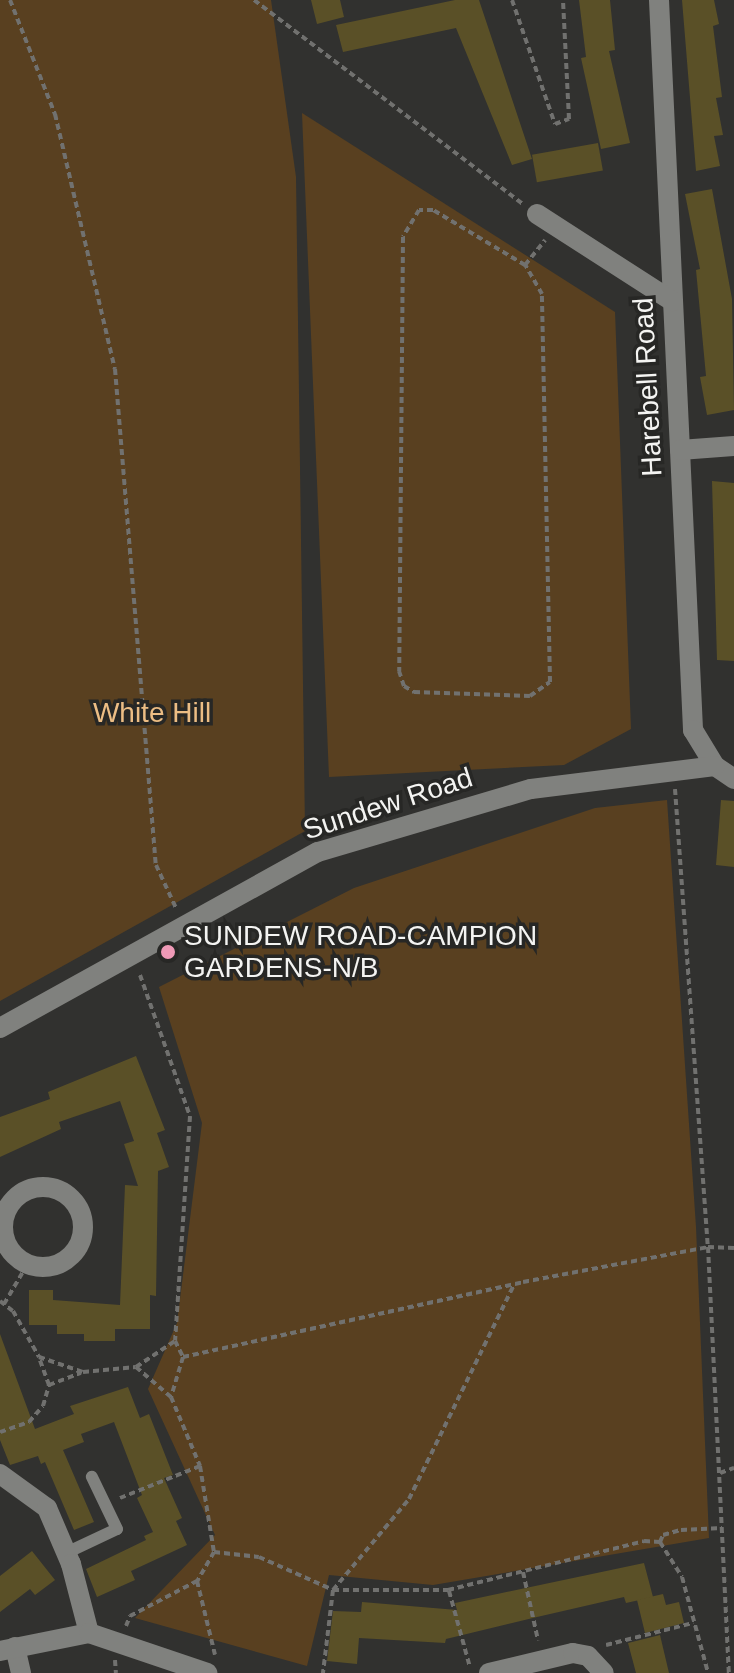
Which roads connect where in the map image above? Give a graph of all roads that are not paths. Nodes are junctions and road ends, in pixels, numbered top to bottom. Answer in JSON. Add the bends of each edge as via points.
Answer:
{"nodes":[{"id":1,"x":659,"y":0,"type":"edge"},
{"id":2,"x":537,"y":214,"type":"road end"},
{"id":3,"x":672,"y":301,"type":"junction"},
{"id":4,"x":734,"y":446,"type":"edge"},
{"id":5,"x":680,"y":450,"type":"junction"},
{"id":6,"x":715,"y":766,"type":"junction"},
{"id":7,"x":734,"y":779,"type":"edge"},
{"id":8,"x":0,"y":1028,"type":"edge"},
{"id":9,"x":1,"y":1234,"type":"edge"},
{"id":10,"x":0,"y":1474,"type":"edge"},
{"id":11,"x":92,"y":1477,"type":"dead end"},
{"id":12,"x":66,"y":1553,"type":"junction"},
{"id":13,"x":89,"y":1633,"type":"junction"},
{"id":14,"x":8,"y":1649,"type":"edge"},
{"id":15,"x":212,"y":1666,"type":"edge"},
{"id":16,"x":21,"y":1673,"type":"edge"},
{"id":17,"x":489,"y":1673,"type":"edge"},
{"id":18,"x":604,"y":1673,"type":"edge"}],
"edges":[{"from":1,"to":3,"type":"street","name":"Harebell Road"},
{"from":2,"to":3,"type":"street"},
{"from":3,"to":5,"type":"street","name":"Harebell Road"},
{"from":4,"to":5,"type":"street"},
{"from":5,"to":6,"type":"street","name":"Harebell Road","via":[[693,730]]},
{"from":6,"to":7,"type":"street"},
{"from":6,"to":8,"type":"street","name":"Sundew Road","via":[[531,789],[318,852]]},
{"from":9,"to":9,"type":"street","via":[[27,1265],[53,1266],[79,1246],[83,1222],[71,1197],[48,1187],[24,1191],[7,1208]]},
{"from":10,"to":12,"type":"street","via":[[47,1508]]},
{"from":11,"to":12,"type":"lane","via":[[117,1529]]},
{"from":12,"to":13,"type":"street"},
{"from":13,"to":14,"type":"street"},
{"from":13,"to":15,"type":"street"},
{"from":14,"to":16,"type":"street"},
{"from":17,"to":18,"type":"street","via":[[573,1653],[588,1656]]}]}
